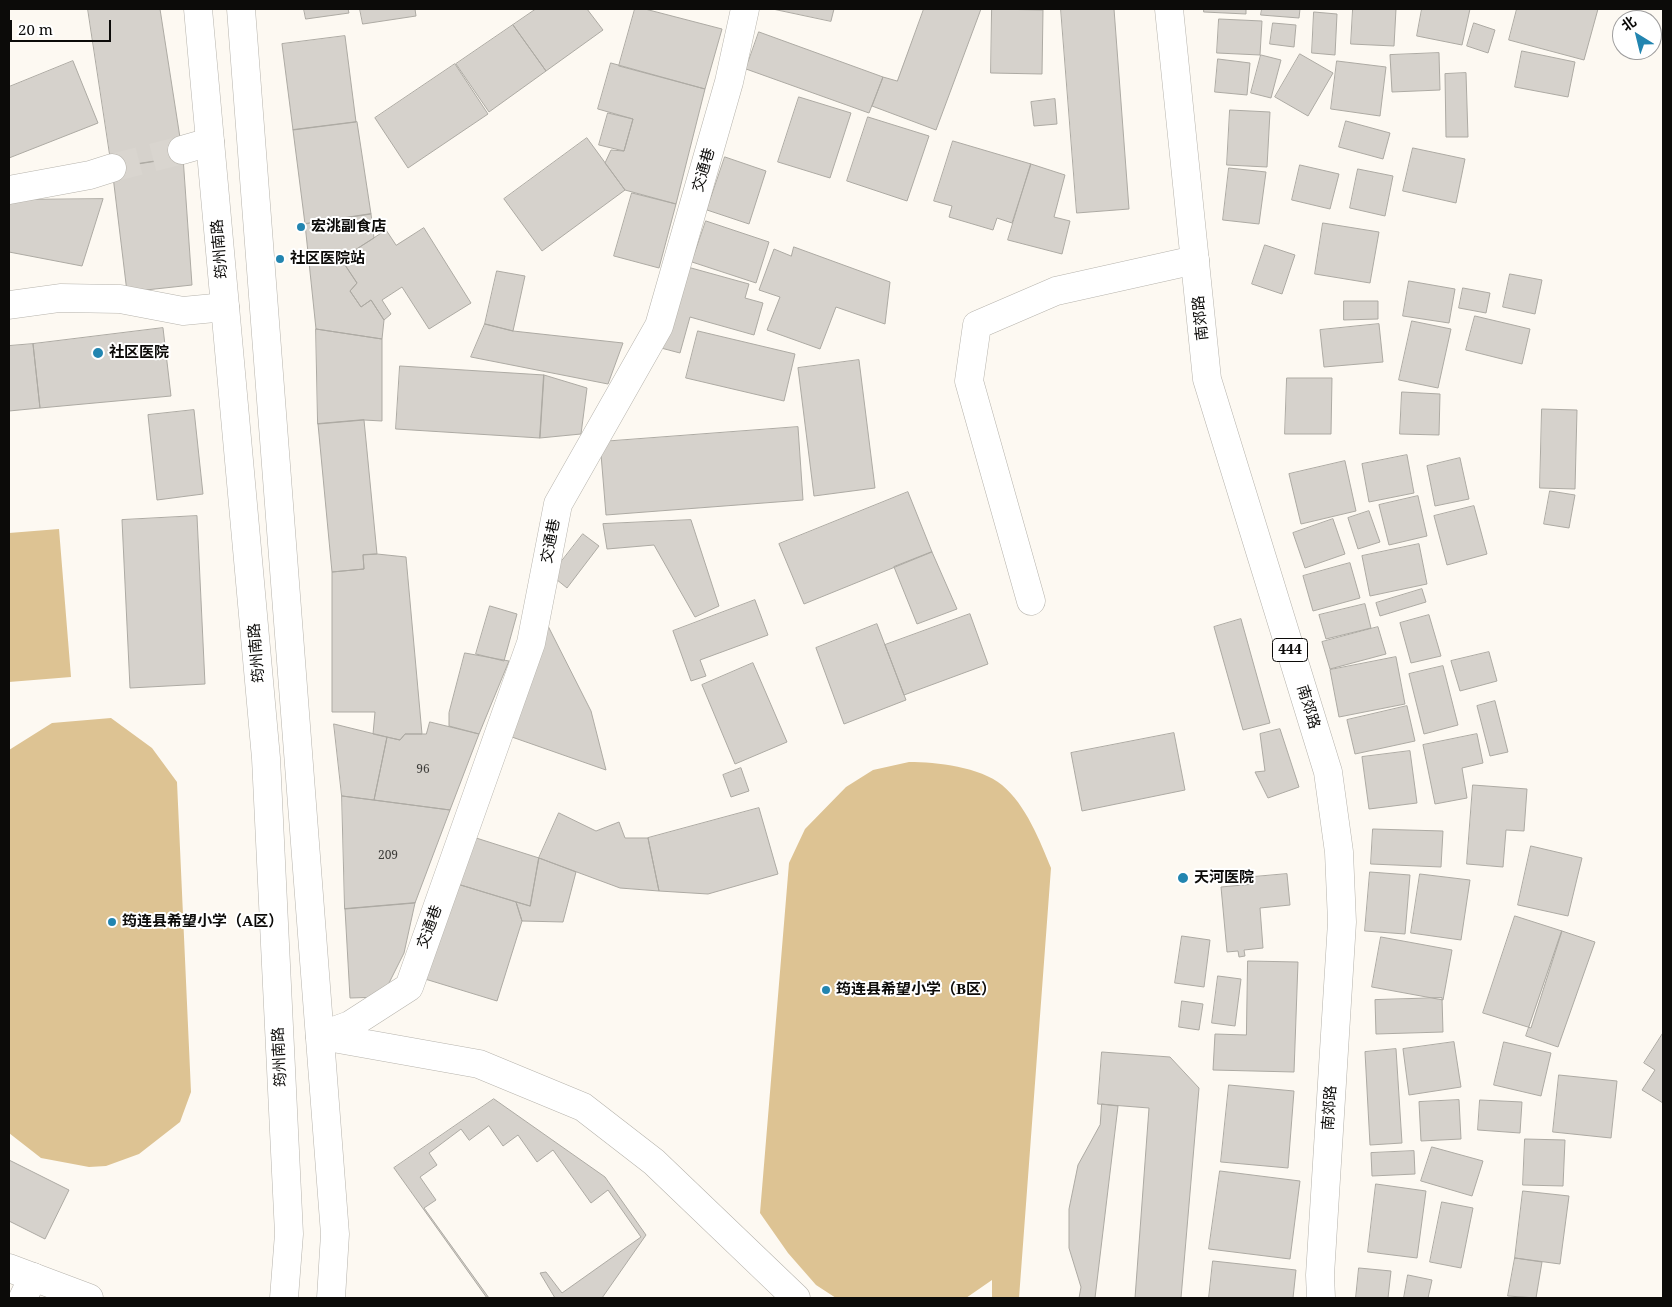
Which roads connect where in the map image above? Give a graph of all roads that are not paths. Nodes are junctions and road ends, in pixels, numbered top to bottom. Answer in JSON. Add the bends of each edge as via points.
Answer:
{"nodes":[{"id":1,"x":198,"y":9,"type":"edge"},
{"id":2,"x":241,"y":9,"type":"edge"},
{"id":3,"x":745,"y":9,"type":"edge"},
{"id":4,"x":1169,"y":9,"type":"edge"},
{"id":5,"x":210,"y":142,"type":"junction"},
{"id":6,"x":182,"y":150,"type":"tunnel mouth"},
{"id":7,"x":112,"y":168,"type":"tunnel mouth"},
{"id":8,"x":9,"y":190,"type":"edge"},
{"id":9,"x":1195,"y":260,"type":"junction"},
{"id":10,"x":9,"y":304,"type":"edge"},
{"id":11,"x":225,"y":307,"type":"junction"},
{"id":12,"x":1031,"y":601,"type":"dead end"},
{"id":13,"x":320,"y":1036,"type":"junction"},
{"id":14,"x":22,"y":1281,"type":"edge"},
{"id":15,"x":90,"y":1298,"type":"edge"},
{"id":16,"x":284,"y":1298,"type":"edge"},
{"id":17,"x":331,"y":1298,"type":"edge"},
{"id":18,"x":796,"y":1298,"type":"edge"},
{"id":19,"x":1322,"y":1298,"type":"edge"}],
"edges":[{"from":1,"to":5,"type":"main road","name":"筠州南路"},
{"from":2,"to":13,"type":"main road"},
{"from":3,"to":13,"type":"main road","name":"交通巷","via":[[729,82],[658,326],[558,504],[531,643],[409,987],[350,1025]]},
{"from":4,"to":9,"type":"main road","name":"南郊路","number":"444"},
{"from":5,"to":6,"type":"main road"},
{"from":5,"to":11,"type":"main road","name":"筠州南路"},
{"from":7,"to":8,"type":"main road"},
{"from":9,"to":12,"type":"main road","via":[[1056,291],[977,325],[969,381]]},
{"from":9,"to":19,"type":"main road","name":"南郊路","number":"444","via":[[1207,379],[1328,772],[1339,852],[1342,922],[1320,1266]]},
{"from":10,"to":11,"type":"main road","via":[[60,298],[120,300],[183,311]]},
{"from":11,"to":16,"type":"main road","name":"筠州南路","via":[[266,758],[289,1234]]},
{"from":13,"to":17,"type":"main road","via":[[335,1234]]},
{"from":13,"to":18,"type":"main road","via":[[479,1064],[583,1106],[654,1162]]},
{"from":14,"to":15,"type":"main road"}]}
